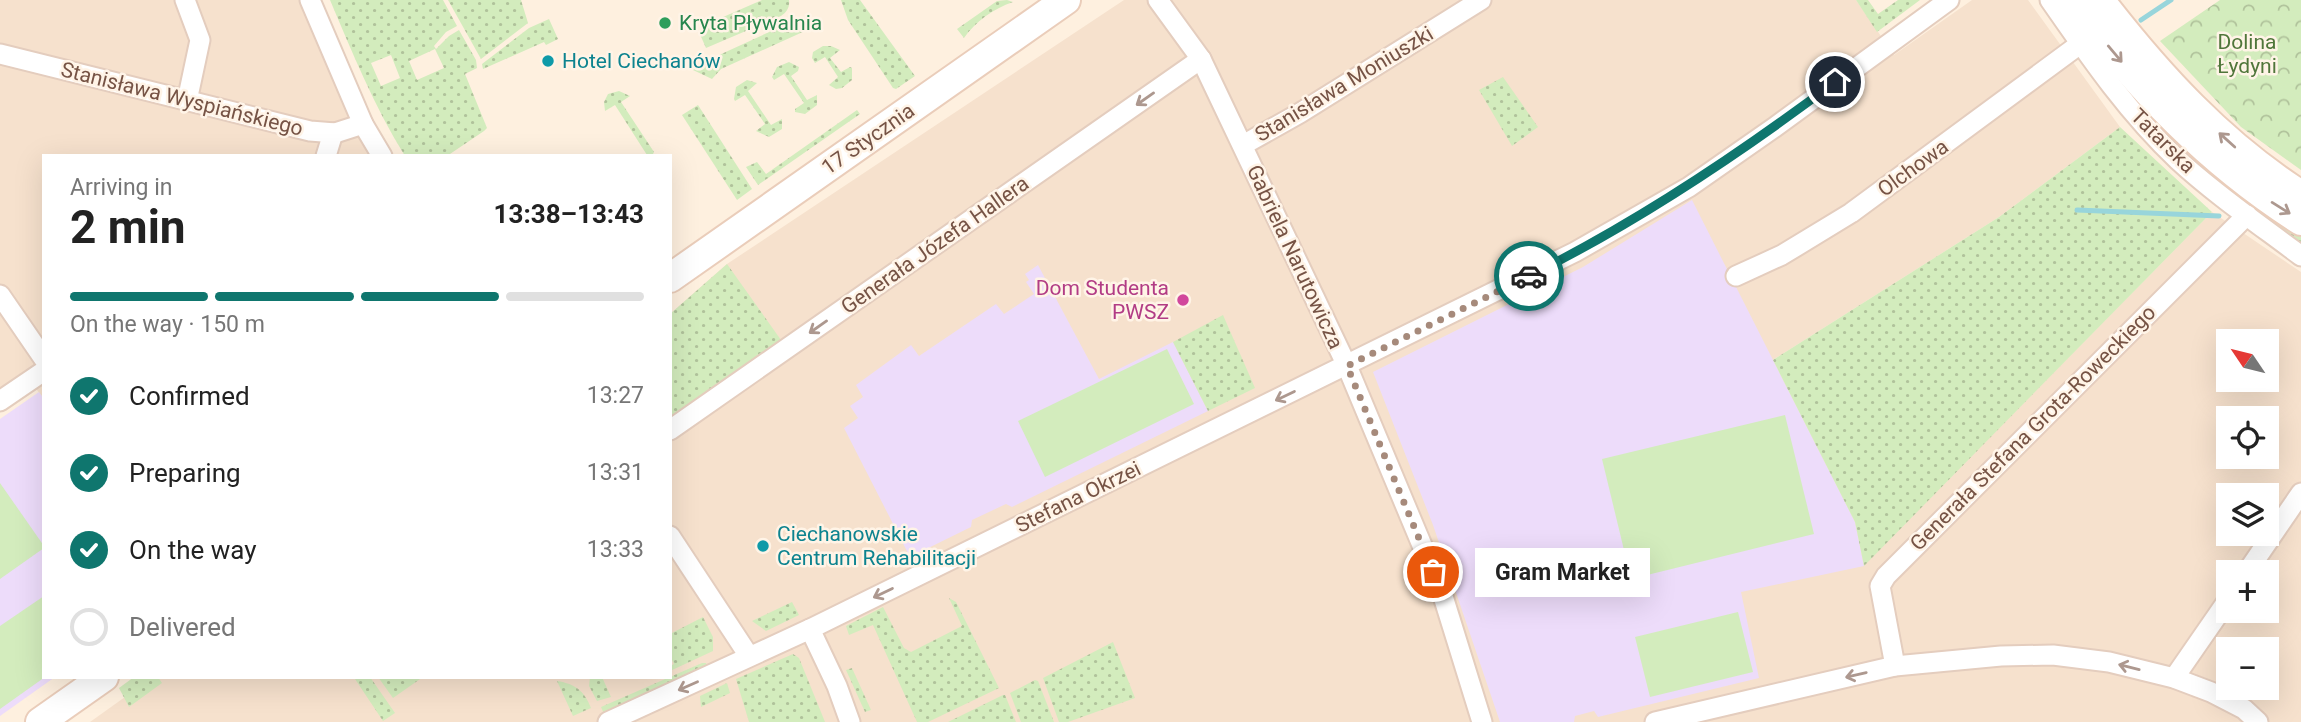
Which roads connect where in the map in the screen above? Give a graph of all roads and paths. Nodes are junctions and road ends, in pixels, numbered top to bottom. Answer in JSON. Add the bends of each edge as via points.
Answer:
{"nodes":[{"id":1,"x":185,"y":0,"type":"edge"},
{"id":2,"x":310,"y":0,"type":"edge"},
{"id":3,"x":1066,"y":0,"type":"edge"},
{"id":4,"x":1158,"y":0,"type":"edge"},
{"id":5,"x":1481,"y":0,"type":"edge"},
{"id":6,"x":1949,"y":0,"type":"edge"},
{"id":7,"x":2050,"y":0,"type":"edge"},
{"id":8,"x":2074,"y":0,"type":"edge"},
{"id":9,"x":2100,"y":0,"type":"edge"},
{"id":10,"x":2080,"y":44,"type":"junction"},
{"id":11,"x":0,"y":54,"type":"edge"},
{"id":12,"x":1201,"y":60,"type":"junction"},
{"id":13,"x":187,"y":100,"type":"junction"},
{"id":14,"x":363,"y":124,"type":"junction"},
{"id":15,"x":333,"y":133,"type":"junction"},
{"id":16,"x":1243,"y":145,"type":"junction"},
{"id":17,"x":327,"y":154,"type":"edge"},
{"id":18,"x":381,"y":154,"type":"edge"},
{"id":19,"x":2301,"y":195,"type":"edge"},
{"id":20,"x":2247,"y":215,"type":"junction"},
{"id":21,"x":2301,"y":221,"type":"edge"},
{"id":22,"x":2301,"y":257,"type":"edge"},
{"id":23,"x":1736,"y":276,"type":"dead end"},
{"id":24,"x":672,"y":277,"type":"edge"},
{"id":25,"x":0,"y":295,"type":"edge"},
{"id":26,"x":42,"y":356,"type":"edge"},
{"id":27,"x":1347,"y":366,"type":"junction"},
{"id":28,"x":42,"y":372,"type":"edge"},
{"id":29,"x":0,"y":401,"type":"edge"},
{"id":30,"x":672,"y":429,"type":"edge"},
{"id":31,"x":2301,"y":493,"type":"edge"},
{"id":32,"x":672,"y":539,"type":"edge"},
{"id":33,"x":2255,"y":560,"type":"edge"},
{"id":34,"x":2216,"y":617,"type":"edge"},
{"id":35,"x":810,"y":629,"type":"junction"},
{"id":36,"x":749,"y":656,"type":"junction"},
{"id":37,"x":1895,"y":666,"type":"junction"},
{"id":38,"x":2174,"y":678,"type":"junction"},
{"id":39,"x":101,"y":679,"type":"edge"},
{"id":40,"x":40,"y":722,"type":"edge"},
{"id":41,"x":608,"y":722,"type":"edge"},
{"id":42,"x":850,"y":722,"type":"edge"},
{"id":43,"x":1482,"y":722,"type":"edge"},
{"id":44,"x":1655,"y":722,"type":"edge"},
{"id":45,"x":2258,"y":722,"type":"edge"}],
"edges":[{"from":1,"to":13,"type":"street","via":[[200,40]]},
{"from":2,"to":14,"type":"street"},
{"from":3,"to":24,"type":"main road","name":"17 Stycznia"},
{"from":4,"to":12,"type":"street","name":"Gabriela Narutowicza"},
{"from":5,"to":16,"type":"street","name":"Stanisława Moniuszki"},
{"from":6,"to":27,"type":"street","name":"Stefana Okrzei","via":[[1689,187],[1559,261]]},
{"from":7,"to":10,"type":"street","name":"Tatarska"},
{"from":8,"to":21,"type":"main road","name":"Tatarska","one_way":true,"via":[[2111,50],[2181,127],[2220,163]]},
{"from":19,"to":9,"type":"main road","name":"Tatarska","one_way":true,"via":[[2233,146],[2191,107]]},
{"from":10,"to":20,"type":"street","name":"Tatarska","via":[[2136,116],[2179,161]]},
{"from":10,"to":23,"type":"street","name":"Olchowa","via":[[1852,213],[1782,256]]},
{"from":11,"to":13,"type":"street","name":"Stanisława Wyspiańskiego"},
{"from":12,"to":16,"type":"street","name":"Gabriela Narutowicza"},
{"from":12,"to":30,"type":"street","name":"Generała Józefa Hallera","one_way":true},
{"from":13,"to":15,"type":"street","name":"Stanisława Wyspiańskiego"},
{"from":14,"to":15,"type":"street","name":"Stanisława Wyspiańskiego"},
{"from":14,"to":18,"type":"street"},
{"from":15,"to":17,"type":"street"},
{"from":16,"to":27,"type":"street","name":"Gabriela Narutowicza"},
{"from":20,"to":22,"type":"street","name":"Tatarska"},
{"from":20,"to":37,"type":"street","name":"Generała Stefana Grota-Roweckiego","via":[[1886,576],[1880,586]]},
{"from":25,"to":26,"type":"street"},
{"from":27,"to":35,"type":"street","name":"Stefana Okrzei","one_way":true},
{"from":27,"to":43,"type":"street","name":"Gabriela Narutowicza","via":[[1442,593]]},
{"from":28,"to":29,"type":"street"},
{"from":31,"to":33,"type":"street"},
{"from":32,"to":36,"type":"street"},
{"from":34,"to":38,"type":"street"},
{"from":35,"to":36,"type":"street","name":"Stefana Okrzei"},
{"from":35,"to":42,"type":"street"},
{"from":36,"to":41,"type":"street","one_way":true},
{"from":38,"to":37,"type":"street","one_way":true,"via":[[2109,662],[2053,655]]},
{"from":37,"to":44,"type":"street","one_way":true},
{"from":38,"to":45,"type":"street","via":[[2244,709]]},
{"from":39,"to":40,"type":"main road"}]}
